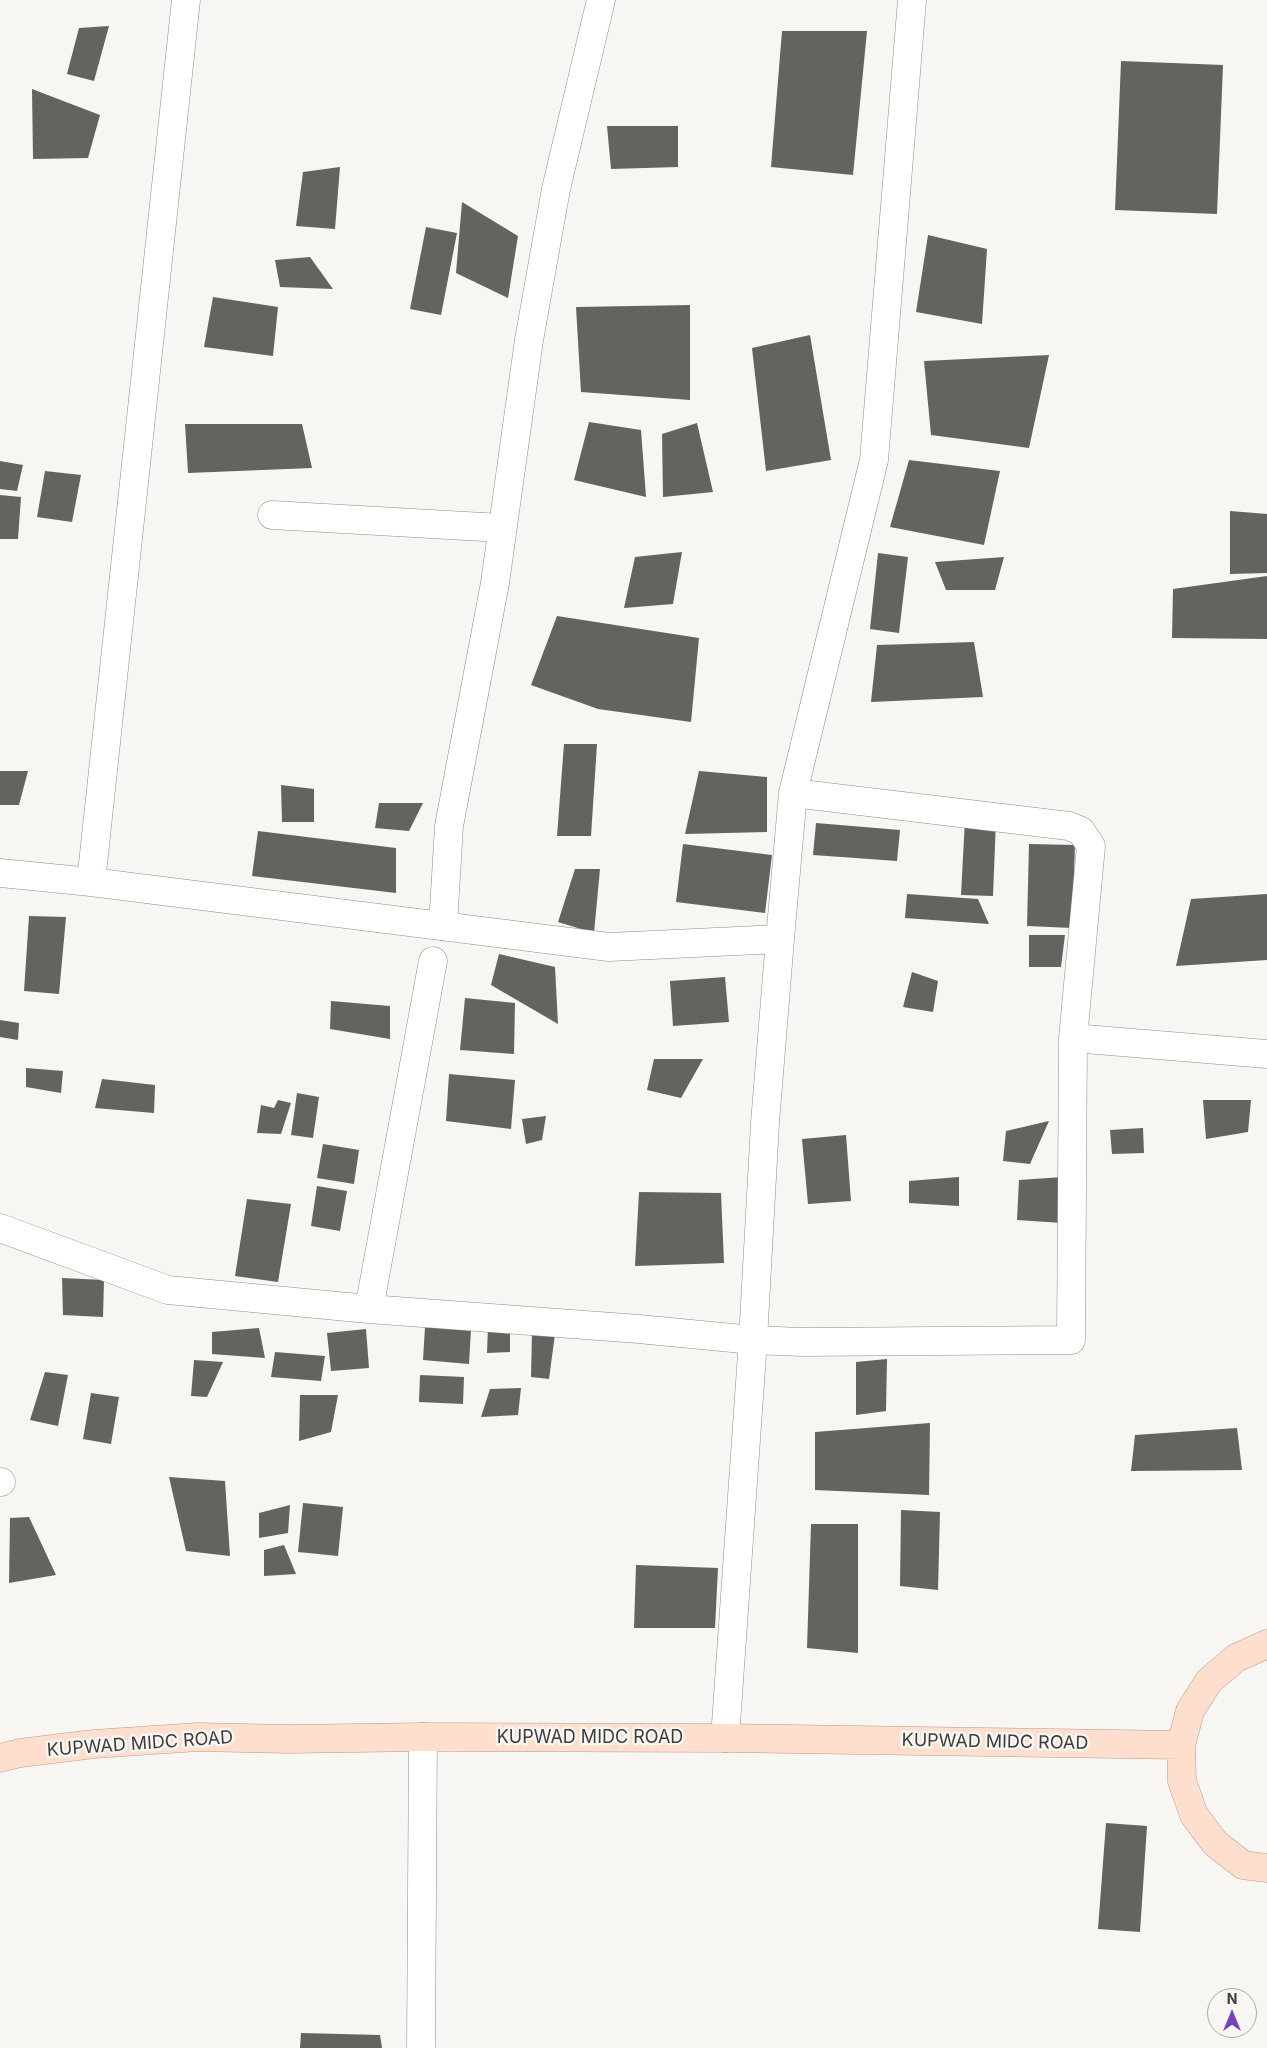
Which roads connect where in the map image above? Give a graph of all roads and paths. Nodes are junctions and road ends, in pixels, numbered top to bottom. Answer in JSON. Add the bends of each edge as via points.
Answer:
{"nodes":[{"id":1,"x":186,"y":0,"type":"edge"},
{"id":2,"x":601,"y":0,"type":"edge"},
{"id":3,"x":912,"y":0,"type":"edge"},
{"id":4,"x":272,"y":515,"type":"dead end"},
{"id":5,"x":501,"y":528,"type":"junction"},
{"id":6,"x":793,"y":793,"type":"junction"},
{"id":7,"x":0,"y":873,"type":"edge"},
{"id":8,"x":91,"y":882,"type":"junction"},
{"id":9,"x":443,"y":926,"type":"junction"},
{"id":10,"x":780,"y":939,"type":"junction"},
{"id":11,"x":433,"y":961,"type":"dead end"},
{"id":12,"x":1073,"y":1038,"type":"junction"},
{"id":13,"x":1267,"y":1054,"type":"edge"},
{"id":14,"x":0,"y":1228,"type":"edge"},
{"id":15,"x":369,"y":1309,"type":"junction"},
{"id":16,"x":753,"y":1340,"type":"junction"},
{"id":17,"x":1267,"y":1644,"type":"edge"},
{"id":18,"x":423,"y":1737,"type":"junction"},
{"id":19,"x":726,"y":1738,"type":"junction"},
{"id":20,"x":1181,"y":1745,"type":"junction"},
{"id":21,"x":0,"y":1758,"type":"edge"},
{"id":22,"x":1267,"y":1868,"type":"edge"},
{"id":23,"x":421,"y":2048,"type":"edge"}],
"edges":[{"from":1,"to":8,"type":"street"},
{"from":2,"to":5,"type":"street","via":[[556,189],[528,340]]},
{"from":3,"to":6,"type":"street","via":[[874,460]]},
{"from":4,"to":5,"type":"street"},
{"from":5,"to":9,"type":"street","via":[[494,583],[449,826]]},
{"from":6,"to":10,"type":"street"},
{"from":6,"to":12,"type":"street","via":[[1027,819],[1081,831],[1090,846]]},
{"from":7,"to":8,"type":"street"},
{"from":8,"to":9,"type":"street"},
{"from":9,"to":10,"type":"street","via":[[609,947]]},
{"from":10,"to":16,"type":"street","via":[[765,1123]]},
{"from":11,"to":15,"type":"street"},
{"from":12,"to":13,"type":"street"},
{"from":12,"to":16,"type":"street","via":[[1071,1340]]},
{"from":14,"to":15,"type":"street","via":[[168,1290]]},
{"from":15,"to":16,"type":"street"},
{"from":16,"to":19,"type":"street"},
{"from":17,"to":20,"type":"main road","via":[[1236,1658],[1209,1681],[1190,1711]]},
{"from":18,"to":19,"type":"main road","name":"KUPWAD MIDC ROAD"},
{"from":18,"to":21,"type":"main road","name":"KUPWAD MIDC ROAD","via":[[198,1737],[94,1744]]},
{"from":18,"to":23,"type":"street"},
{"from":19,"to":20,"type":"main road","name":"KUPWAD MIDC ROAD"},
{"from":20,"to":22,"type":"main road","via":[[1182,1781],[1194,1815],[1215,1843],[1243,1865]]}]}
